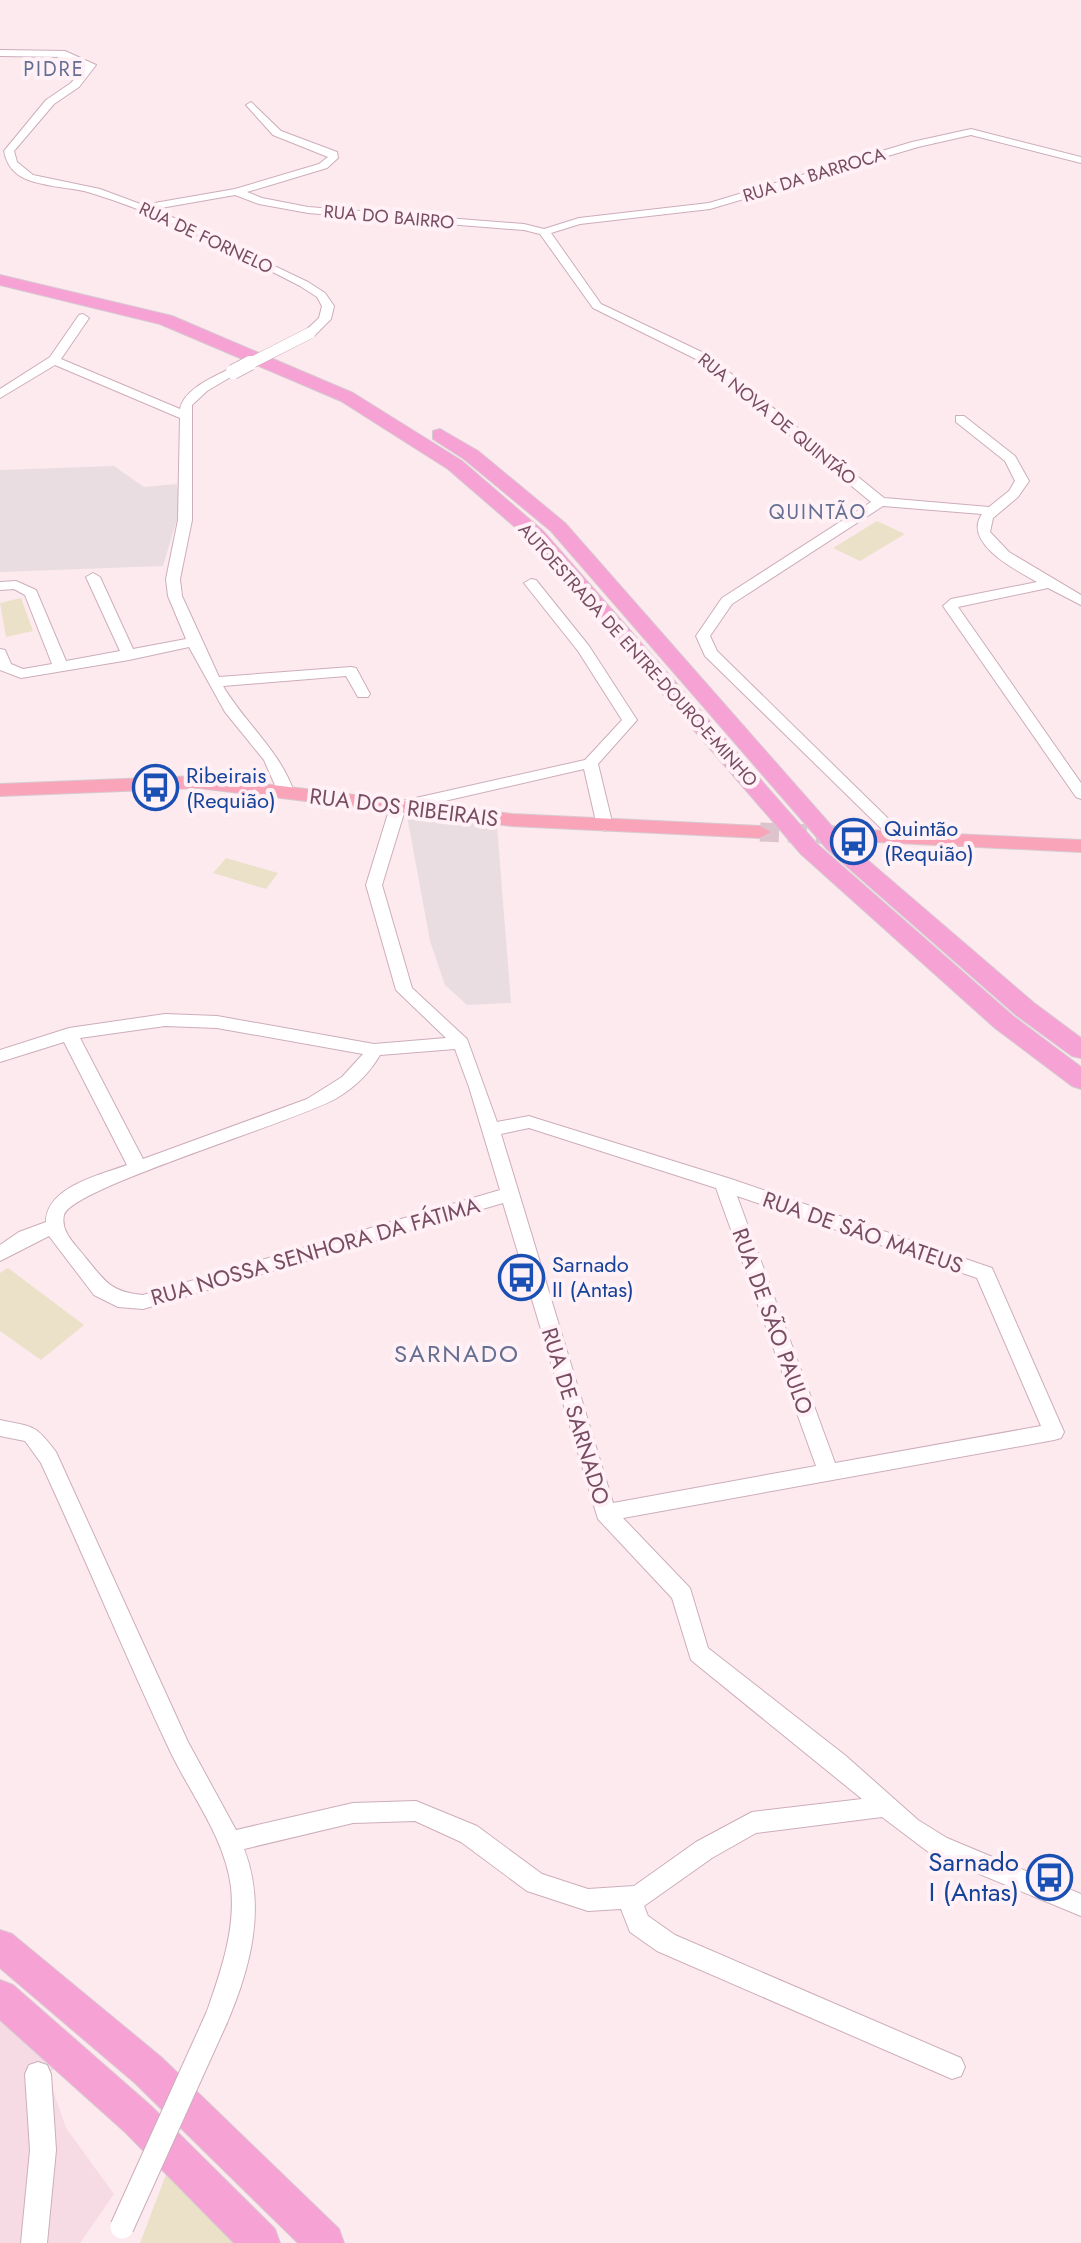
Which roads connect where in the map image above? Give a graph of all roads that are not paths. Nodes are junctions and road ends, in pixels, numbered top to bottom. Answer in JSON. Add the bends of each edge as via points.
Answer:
{"nodes":[{"id":1,"x":0,"y":53,"type":"edge"},
{"id":2,"x":251,"y":105,"type":"dead end"},
{"id":3,"x":5,"y":150,"type":"edge"},
{"id":4,"x":1081,"y":160,"type":"edge"},
{"id":5,"x":236,"y":192,"type":"junction"},
{"id":6,"x":147,"y":207,"type":"junction"},
{"id":7,"x":544,"y":232,"type":"junction"},
{"id":8,"x":0,"y":268,"type":"edge"},
{"id":9,"x":0,"y":280,"type":"edge"},
{"id":10,"x":83,"y":318,"type":"dead end"},
{"id":11,"x":54,"y":360,"type":"junction"},
{"id":12,"x":0,"y":394,"type":"edge"},
{"id":13,"x":184,"y":415,"type":"junction"},
{"id":14,"x":960,"y":419,"type":"dead end"},
{"id":15,"x":880,"y":502,"type":"junction"},
{"id":16,"x":993,"y":511,"type":"junction"},
{"id":17,"x":93,"y":577,"type":"dead end"},
{"id":18,"x":531,"y":583,"type":"dead end"},
{"id":19,"x":1050,"y":583,"type":"junction"},
{"id":20,"x":0,"y":586,"type":"edge"},
{"id":21,"x":1081,"y":601,"type":"edge"},
{"id":22,"x":196,"y":641,"type":"junction"},
{"id":23,"x":0,"y":653,"type":"edge"},
{"id":24,"x":129,"y":656,"type":"junction"},
{"id":25,"x":61,"y":668,"type":"junction"},
{"id":26,"x":215,"y":682,"type":"junction"},
{"id":27,"x":363,"y":694,"type":"dead end"},
{"id":28,"x":590,"y":763,"type":"junction"},
{"id":29,"x":0,"y":790,"type":"edge"},
{"id":30,"x":286,"y":792,"type":"junction"},
{"id":31,"x":1081,"y":794,"type":"edge"},
{"id":32,"x":398,"y":807,"type":"junction"},
{"id":33,"x":605,"y":826,"type":"junction"},
{"id":34,"x":760,"y":832,"type":"tunnel mouth"},
{"id":35,"x":843,"y":835,"type":"tunnel mouth"},
{"id":36,"x":900,"y":838,"type":"junction"},
{"id":37,"x":1081,"y":846,"type":"edge"},
{"id":38,"x":69,"y":1034,"type":"junction"},
{"id":39,"x":461,"y":1043,"type":"junction"},
{"id":40,"x":374,"y":1050,"type":"junction"},
{"id":41,"x":1081,"y":1050,"type":"edge"},
{"id":42,"x":0,"y":1056,"type":"edge"},
{"id":43,"x":1081,"y":1080,"type":"edge"},
{"id":44,"x":493,"y":1129,"type":"junction"},
{"id":45,"x":138,"y":1168,"type":"junction"},
{"id":46,"x":724,"y":1184,"type":"junction"},
{"id":47,"x":510,"y":1194,"type":"junction"},
{"id":48,"x":55,"y":1226,"type":"junction"},
{"id":49,"x":0,"y":1254,"type":"edge"},
{"id":50,"x":0,"y":1428,"type":"edge"},
{"id":51,"x":828,"y":1472,"type":"junction"},
{"id":52,"x":605,"y":1513,"type":"junction"},
{"id":53,"x":886,"y":1806,"type":"junction"},
{"id":54,"x":228,"y":1842,"type":"junction"},
{"id":55,"x":628,"y":1897,"type":"junction"},
{"id":56,"x":1081,"y":1905,"type":"edge"},
{"id":57,"x":0,"y":1946,"type":"edge"},
{"id":58,"x":0,"y":1997,"type":"edge"},
{"id":59,"x":952,"y":2067,"type":"dead end"},
{"id":60,"x":38,"y":2074,"type":"dead end"},
{"id":61,"x":117,"y":2235,"type":"edge"},
{"id":62,"x":34,"y":2243,"type":"edge"},
{"id":63,"x":261,"y":2243,"type":"edge"},
{"id":64,"x":325,"y":2243,"type":"edge"}],
"edges":[{"from":1,"to":3,"type":"street","via":[[65,54],[91,65]]},
{"from":2,"to":5,"type":"street","name":"RUA DO BAIRRO","via":[[277,133],[333,158],[323,166]]},
{"from":3,"to":6,"type":"street","name":"RUA DE FORNELO","via":[[23,174]]},
{"from":4,"to":7,"type":"street","name":"RUA DA BARROCA","via":[[971,132],[710,206],[579,221]]},
{"from":5,"to":6,"type":"street","name":"RUA DO BAIRRO"},
{"from":5,"to":7,"type":"street","name":"RUA DO BAIRRO","via":[[308,210]]},
{"from":6,"to":13,"type":"street","name":"RUA DE FORNELO","bridge":true,"via":[[321,295],[328,306],[325,319],[310,333],[203,388],[186,404]]},
{"from":7,"to":15,"type":"street","name":"RUA NOVA DE QUINTÃO","via":[[597,306],[704,358]]},
{"from":8,"to":41,"type":"highway","name":"AUTOESTRADA DE ENTRE-DOURO-E-MINHO","via":[[182,313],[365,390],[471,455],[558,527],[835,844],[1025,1009]]},
{"from":9,"to":43,"type":"highway","name":"AUTOESTRADA DE ENTRE-DOURO-E-MINHO","via":[[166,320],[347,397],[455,465],[536,535],[809,849],[1004,1022]]},
{"from":10,"to":11,"type":"street"},
{"from":11,"to":12,"type":"street"},
{"from":11,"to":13,"type":"street"},
{"from":13,"to":22,"type":"street","via":[[185,520],[173,579],[175,596]]},
{"from":14,"to":16,"type":"street","via":[[1010,459],[1022,481],[1013,497]]},
{"from":15,"to":16,"type":"street"},
{"from":15,"to":36,"type":"street","name":"RUA NOVA DE QUINTÃO","via":[[727,601],[703,636],[710,653]]},
{"from":16,"to":19,"type":"street","via":[[982,525],[984,535]]},
{"from":17,"to":24,"type":"street"},
{"from":18,"to":28,"type":"street","via":[[584,649],[630,720]]},
{"from":19,"to":21,"type":"street"},
{"from":19,"to":31,"type":"street","via":[[950,606]]},
{"from":20,"to":25,"type":"street","via":[[16,585],[31,593]]},
{"from":22,"to":24,"type":"street"},
{"from":22,"to":26,"type":"street"},
{"from":23,"to":25,"type":"street","via":[[11,672]]},
{"from":24,"to":25,"type":"street"},
{"from":26,"to":27,"type":"street","via":[[351,671]]},
{"from":26,"to":30,"type":"street","via":[[233,714],[279,765]]},
{"from":28,"to":32,"type":"street"},
{"from":28,"to":33,"type":"street"},
{"from":29,"to":30,"type":"main road","name":"RUA DOS RIBEIRAIS","via":[[184,782]]},
{"from":30,"to":32,"type":"main road","name":"RUA DOS RIBEIRAIS"},
{"from":32,"to":33,"type":"main road","name":"RUA DOS RIBEIRAIS"},
{"from":32,"to":39,"type":"street","name":"RUA DE SARNADO","via":[[374,885],[404,990]]},
{"from":33,"to":34,"type":"main road","name":"RUA DOS RIBEIRAIS"},
{"from":35,"to":36,"type":"main road"},
{"from":36,"to":37,"type":"main road"},
{"from":38,"to":40,"type":"street","via":[[143,1021],[217,1022]]},
{"from":38,"to":42,"type":"street"},
{"from":38,"to":45,"type":"street"},
{"from":39,"to":40,"type":"street"},
{"from":39,"to":44,"type":"street","name":"RUA DE SARNADO"},
{"from":40,"to":45,"type":"street","via":[[364,1069],[313,1103]]},
{"from":44,"to":46,"type":"street","via":[[529,1122]]},
{"from":44,"to":47,"type":"street","name":"RUA DE SARNADO"},
{"from":45,"to":48,"type":"street","via":[[66,1198],[55,1213]]},
{"from":46,"to":51,"type":"street","name":"RUA DE SÃO PAULO"},
{"from":46,"to":51,"type":"street","name":"RUA DE SÃO MATEUS","via":[[985,1273],[1054,1432]]},
{"from":47,"to":48,"type":"street","name":"RUA NOSSA SENHORA DA FÁTIMA","via":[[143,1302],[118,1300],[101,1290]]},
{"from":47,"to":52,"type":"street","name":"RUA DE SARNADO"},
{"from":48,"to":49,"type":"street"},
{"from":50,"to":54,"type":"street","via":[[31,1434],[49,1458]]},
{"from":51,"to":52,"type":"street"},
{"from":52,"to":53,"type":"street","name":"RUA DE SARNADO","via":[[682,1594],[699,1653]]},
{"from":53,"to":55,"type":"street","via":[[752,1823],[638,1897]]},
{"from":53,"to":56,"type":"street","name":"RUA DE SARNADO","via":[[939,1846]]},
{"from":54,"to":55,"type":"street","via":[[353,1813],[416,1811],[469,1834],[535,1883],[588,1900]]},
{"from":54,"to":61,"type":"street","bridge":true,"via":[[243,1884],[237,1957],[217,2017]]},
{"from":55,"to":59,"type":"street","via":[[639,1924],[666,1943]]},
{"from":57,"to":64,"type":"highway","via":[[148,2070]]},
{"from":58,"to":63,"type":"highway","via":[[138,2119]]},
{"from":60,"to":62,"type":"street","via":[[43,2150]]}]}
